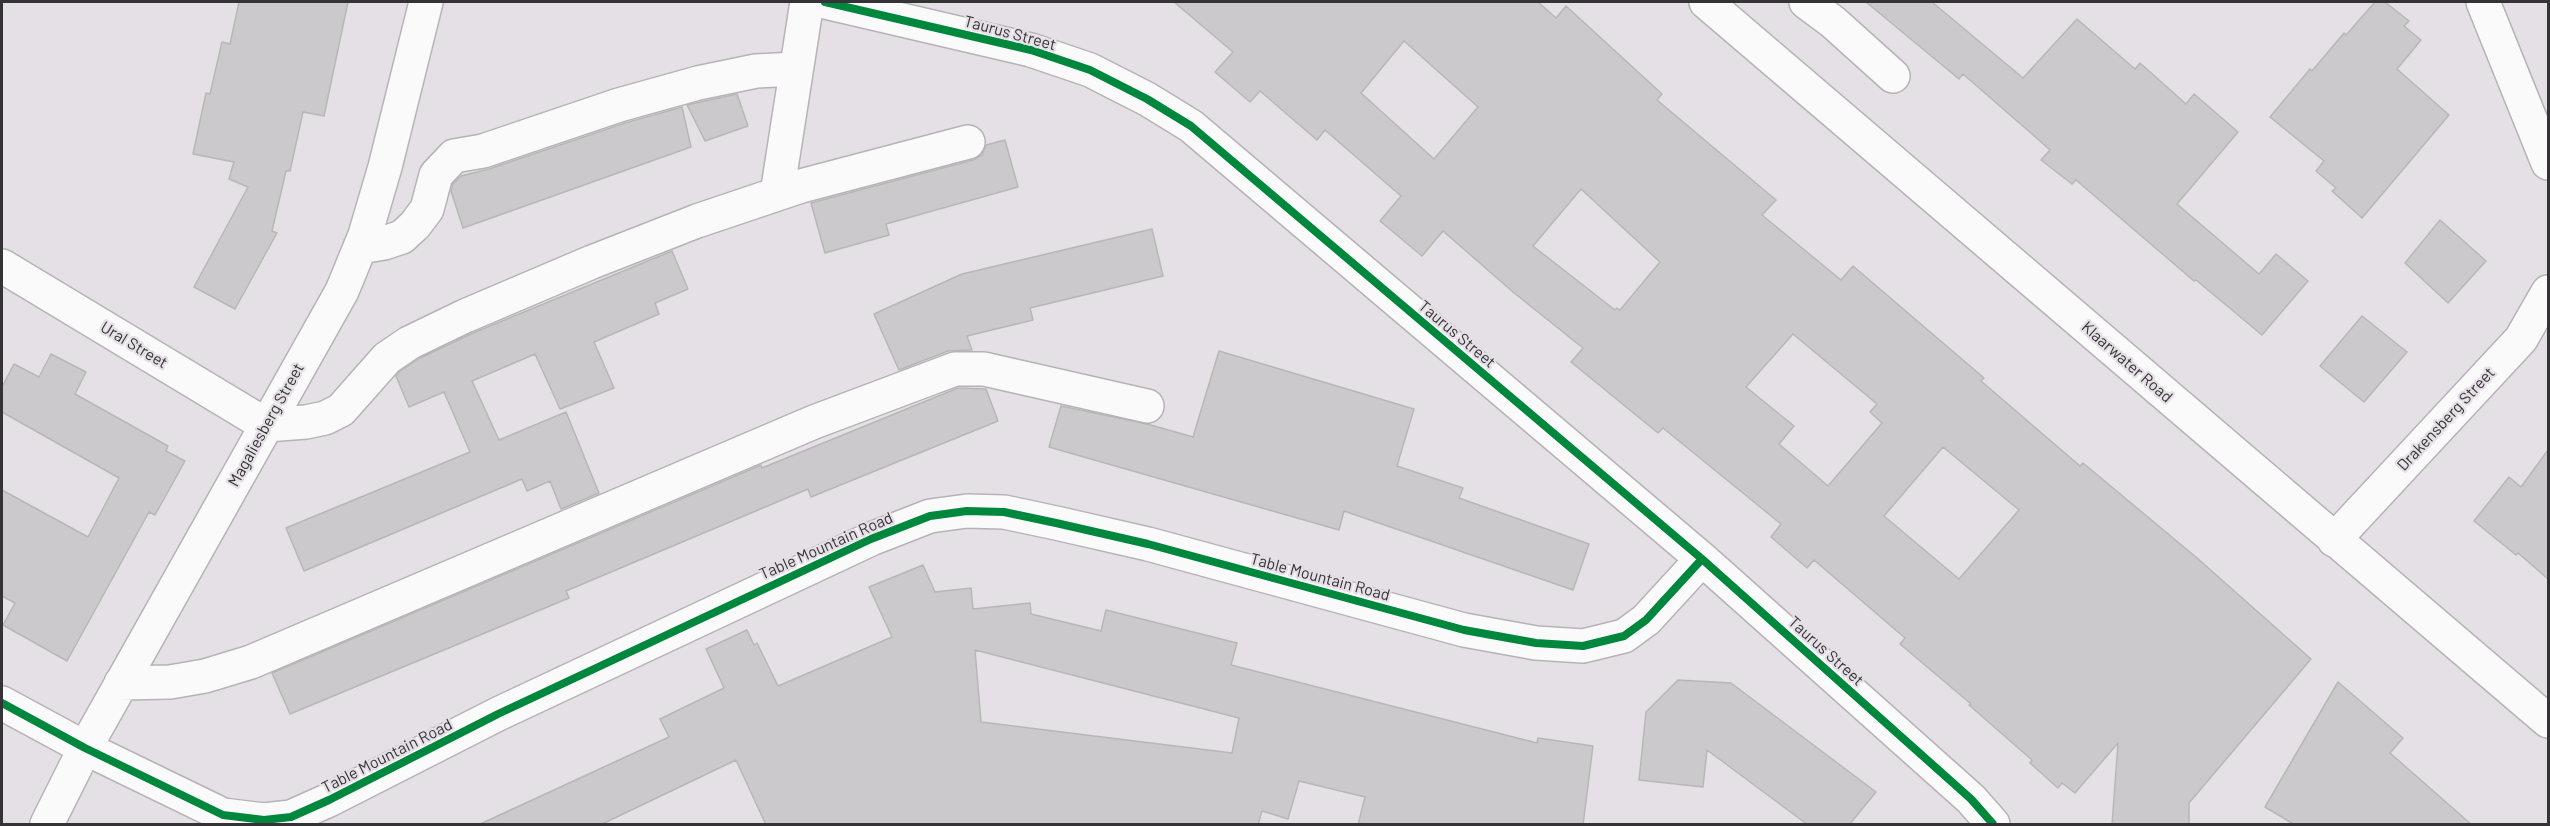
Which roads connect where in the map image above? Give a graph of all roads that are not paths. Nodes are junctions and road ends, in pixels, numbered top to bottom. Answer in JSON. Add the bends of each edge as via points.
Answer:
{"nodes":[{"id":1,"x":426,"y":2,"type":"edge"},
{"id":2,"x":807,"y":2,"type":"edge"},
{"id":3,"x":825,"y":2,"type":"edge"},
{"id":4,"x":1706,"y":2,"type":"edge"},
{"id":5,"x":1806,"y":2,"type":"edge"},
{"id":6,"x":2483,"y":2,"type":"edge"},
{"id":7,"x":796,"y":69,"type":"junction"},
{"id":8,"x":1893,"y":76,"type":"dead end"},
{"id":9,"x":968,"y":142,"type":"dead end"},
{"id":10,"x":2548,"y":163,"type":"edge"},
{"id":11,"x":777,"y":194,"type":"junction"},
{"id":12,"x":360,"y":247,"type":"junction"},
{"id":13,"x":2,"y":266,"type":"edge"},
{"id":14,"x":2548,"y":292,"type":"edge"},
{"id":15,"x":1147,"y":406,"type":"dead end"},
{"id":16,"x":266,"y":424,"type":"junction"},
{"id":17,"x":2334,"y":540,"type":"junction"},
{"id":18,"x":1702,"y":559,"type":"junction"},
{"id":19,"x":121,"y":684,"type":"junction"},
{"id":20,"x":2,"y":703,"type":"edge"},
{"id":21,"x":2548,"y":721,"type":"edge"},
{"id":22,"x":84,"y":748,"type":"junction"},
{"id":23,"x":47,"y":825,"type":"edge"},
{"id":24,"x":1993,"y":825,"type":"edge"}],
"edges":[{"from":1,"to":12,"type":"street","name":"Magaliesberg Street","via":[[385,167]]},
{"from":2,"to":7,"type":"street"},
{"from":3,"to":18,"type":"street","name":"Taurus Street","via":[[1031,50],[1090,70],[1191,126]]},
{"from":4,"to":17,"type":"street","name":"Klaarwater Road"},
{"from":5,"to":8,"type":"street"},
{"from":6,"to":10,"type":"street"},
{"from":7,"to":11,"type":"street"},
{"from":7,"to":12,"type":"street","via":[[756,71],[698,83],[483,151],[454,156],[436,175],[427,209],[415,225],[402,237]]},
{"from":9,"to":11,"type":"street"},
{"from":11,"to":16,"type":"street","via":[[592,262],[410,343],[387,358],[341,410],[325,418]]},
{"from":12,"to":16,"type":"street","name":"Magaliesberg Street","via":[[342,291]]},
{"from":13,"to":16,"type":"street","name":"Ural Street"},
{"from":14,"to":17,"type":"street","name":"Drakensberg Street","via":[[2521,339]]},
{"from":15,"to":19,"type":"street","via":[[984,369],[955,369],[814,422],[251,662],[170,682]]},
{"from":16,"to":19,"type":"street","name":"Magaliesberg Street"},
{"from":17,"to":21,"type":"street","name":"Klaarwater Road"},
{"from":18,"to":22,"type":"street","name":"Table Mountain Road","via":[[1646,620],[1624,636],[1583,646],[1536,643],[1464,630],[1148,544],[1004,512],[967,511],[930,516],[871,539],[498,714],[291,817],[264,820],[223,815]]},
{"from":18,"to":24,"type":"street","name":"Taurus Street","via":[[1971,798]]},
{"from":19,"to":22,"type":"street","name":"Magaliesberg Street"},
{"from":20,"to":22,"type":"street","name":"Table Mountain Road"},
{"from":22,"to":23,"type":"street","name":"Magaliesberg Street"}]}
